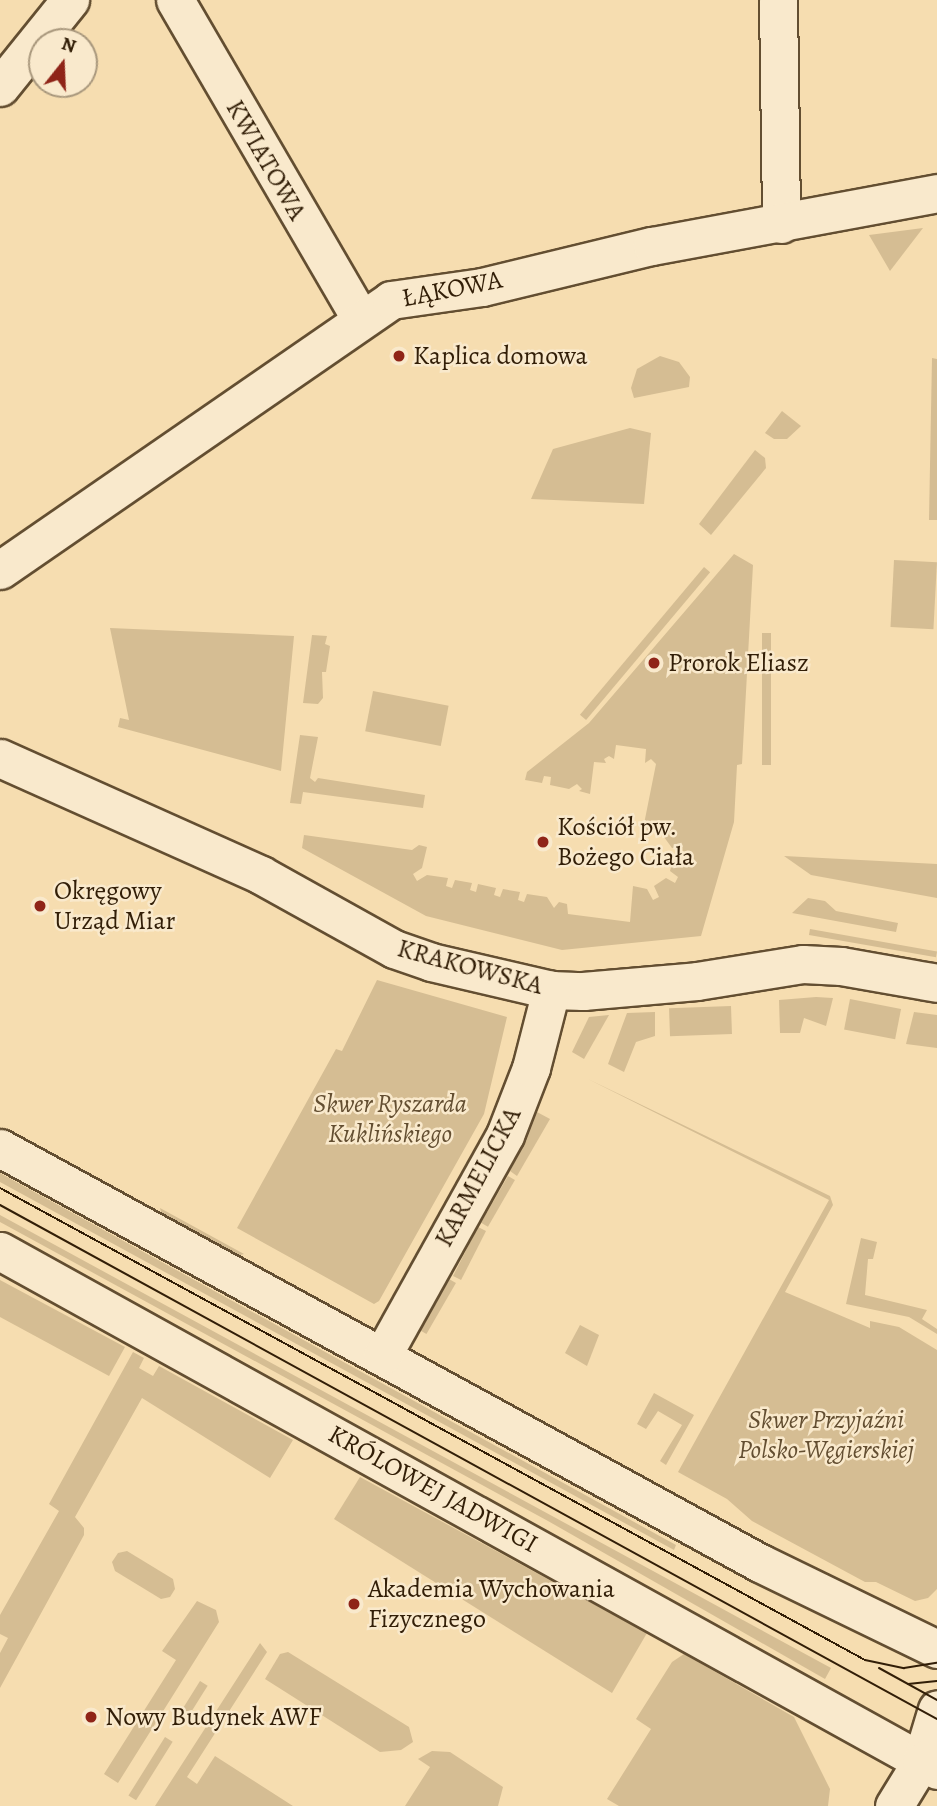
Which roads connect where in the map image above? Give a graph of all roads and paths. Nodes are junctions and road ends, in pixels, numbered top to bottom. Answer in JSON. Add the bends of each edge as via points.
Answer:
{"nodes":[{"id":1,"x":70,"y":0,"type":"edge"},
{"id":2,"x":175,"y":0,"type":"edge"},
{"id":3,"x":778,"y":0,"type":"edge"},
{"id":4,"x":0,"y":87,"type":"edge"},
{"id":5,"x":937,"y":193,"type":"edge"},
{"id":6,"x":781,"y":224,"type":"junction"},
{"id":7,"x":360,"y":317,"type":"junction"},
{"id":8,"x":0,"y":570,"type":"edge"},
{"id":9,"x":0,"y":758,"type":"edge"},
{"id":10,"x":937,"y":983,"type":"edge"},
{"id":11,"x":551,"y":990,"type":"junction"},
{"id":12,"x":0,"y":1148,"type":"edge"},
{"id":13,"x":0,"y":1251,"type":"edge"},
{"id":14,"x":382,"y":1356,"type":"junction"},
{"id":15,"x":937,"y":1649,"type":"edge"},
{"id":16,"x":937,"y":1709,"type":"edge"},
{"id":17,"x":932,"y":1761,"type":"edge"},
{"id":18,"x":894,"y":1806,"type":"edge"}],
"edges":[{"from":1,"to":4,"type":"street"},
{"from":2,"to":7,"type":"street","name":"KWIATOWA"},
{"from":3,"to":6,"type":"street"},
{"from":5,"to":6,"type":"street","name":"ŁĄKOWA"},
{"from":6,"to":7,"type":"street","name":"ŁĄKOWA","via":[[652,246],[482,287],[391,300]]},
{"from":7,"to":8,"type":"street","name":"ŁĄKOWA"},
{"from":9,"to":11,"type":"street","name":"KRAKOWSKA","via":[[261,875],[394,949]]},
{"from":10,"to":11,"type":"street","name":"KRAKOWSKA","via":[[803,964],[697,981]]},
{"from":11,"to":14,"type":"street","name":"KARMELICKA","via":[[531,1068],[505,1135]]},
{"from":12,"to":14,"type":"street"},
{"from":13,"to":17,"type":"street","name":"KRÓLOWEJ JADWIGI"},
{"from":14,"to":15,"type":"street","via":[[760,1563]]},
{"from":16,"to":17,"type":"street"},
{"from":17,"to":18,"type":"street"}]}
